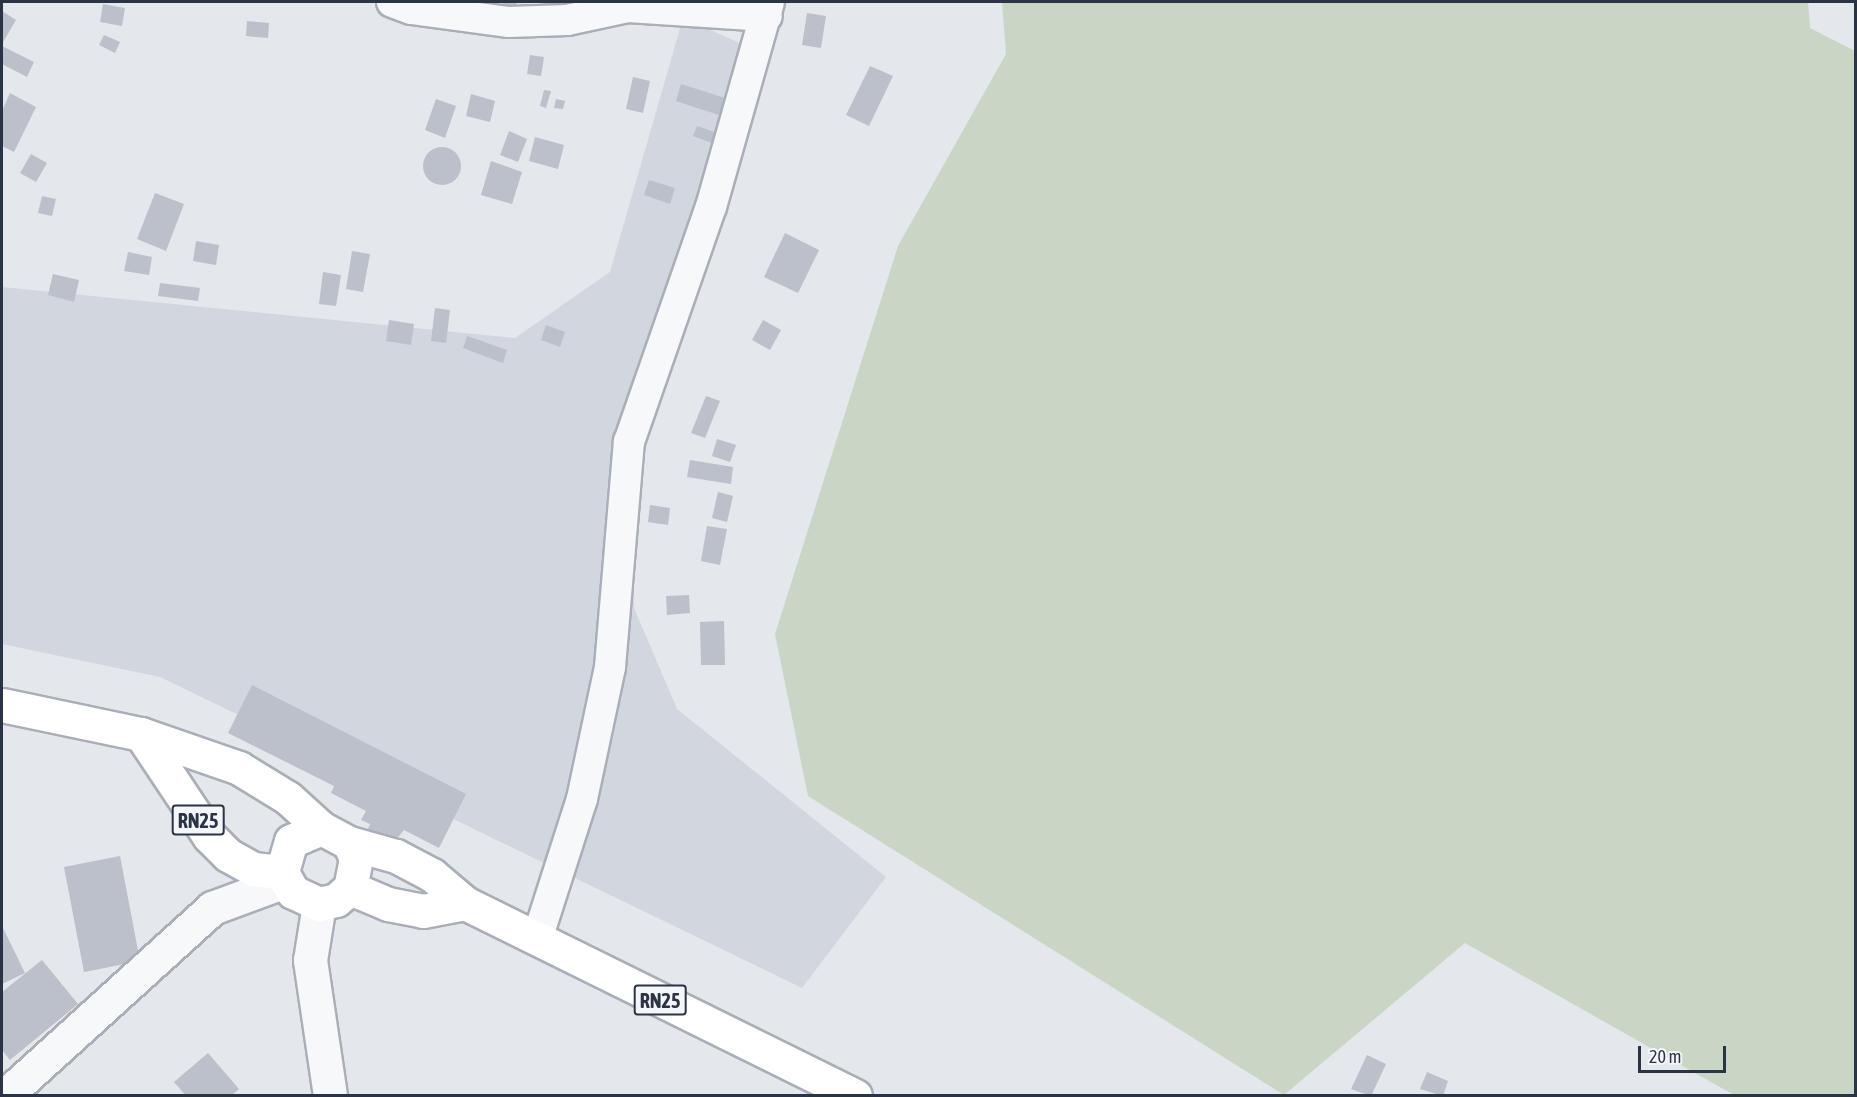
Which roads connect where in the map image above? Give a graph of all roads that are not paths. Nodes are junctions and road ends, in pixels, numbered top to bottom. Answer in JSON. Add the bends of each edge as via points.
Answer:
{"nodes":[{"id":1,"x":392,"y":2,"type":"edge"},
{"id":2,"x":768,"y":9,"type":"edge"},
{"id":3,"x":2,"y":705,"type":"edge"},
{"id":4,"x":141,"y":734,"type":"junction"},
{"id":5,"x":321,"y":828,"type":"junction"},
{"id":6,"x":349,"y":843,"type":"junction"},
{"id":7,"x":283,"y":876,"type":"junction"},
{"id":8,"x":350,"y":888,"type":"junction"},
{"id":9,"x":465,"y":903,"type":"junction"},
{"id":10,"x":319,"y":904,"type":"junction"},
{"id":11,"x":537,"y":939,"type":"junction"},
{"id":12,"x":5,"y":1095,"type":"edge"},
{"id":13,"x":330,"y":1095,"type":"edge"},
{"id":14,"x":855,"y":1095,"type":"edge"}],
"edges":[{"from":1,"to":2,"type":"street","via":[[411,9],[509,22],[567,20],[628,7]]},
{"from":2,"to":11,"type":"street","via":[[711,207],[628,442],[609,667],[582,799]]},
{"from":3,"to":4,"type":"main road"},
{"from":4,"to":5,"type":"main road","via":[[239,768],[288,798]]},
{"from":4,"to":7,"type":"main road","number":"RN25","via":[[209,836],[228,855],[253,869]]},
{"from":5,"to":6,"type":"main road"},
{"from":5,"to":7,"type":"main road","via":[[291,841]]},
{"from":6,"to":8,"type":"main road","via":[[356,873]]},
{"from":6,"to":9,"type":"main road","number":"RN25","via":[[423,870]]},
{"from":7,"to":10,"type":"main road","via":[[305,901]]},
{"from":7,"to":12,"type":"street","via":[[261,894],[232,897],[212,908]]},
{"from":8,"to":9,"type":"main road","via":[[388,904],[423,911]]},
{"from":8,"to":10,"type":"main road","via":[[336,900]]},
{"from":9,"to":11,"type":"main road","number":"RN25"},
{"from":10,"to":13,"type":"street","via":[[310,960]]},
{"from":11,"to":14,"type":"main road","number":"RN25"}]}
